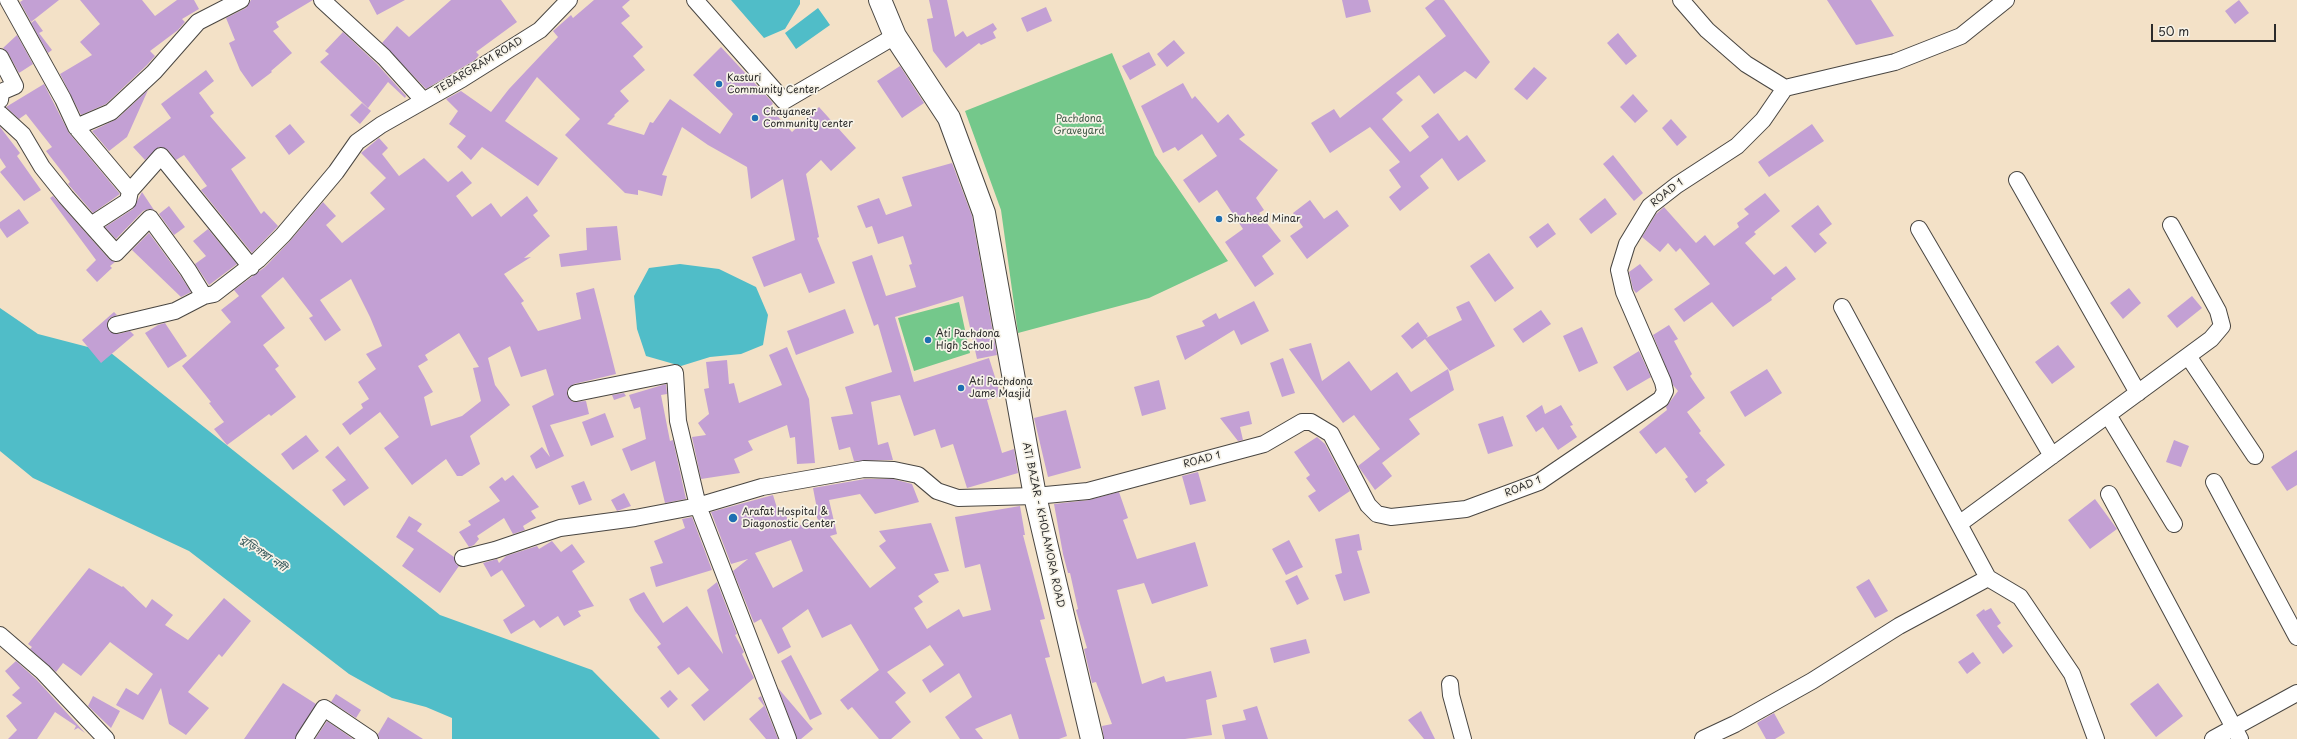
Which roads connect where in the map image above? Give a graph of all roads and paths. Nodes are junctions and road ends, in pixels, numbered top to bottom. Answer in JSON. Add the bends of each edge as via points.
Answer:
{"nodes":[{"id":1,"x":8,"y":0,"type":"edge"},
{"id":2,"x":242,"y":0,"type":"edge"},
{"id":3,"x":322,"y":0,"type":"edge"},
{"id":4,"x":569,"y":0,"type":"edge"},
{"id":5,"x":695,"y":0,"type":"edge"},
{"id":6,"x":880,"y":0,"type":"edge"},
{"id":7,"x":1681,"y":0,"type":"edge"},
{"id":8,"x":2006,"y":0,"type":"edge"},
{"id":9,"x":895,"y":36,"type":"junction"},
{"id":10,"x":0,"y":57,"type":"edge"},
{"id":11,"x":1785,"y":88,"type":"junction"},
{"id":12,"x":0,"y":100,"type":"edge"},
{"id":13,"x":423,"y":100,"type":"junction"},
{"id":14,"x":0,"y":114,"type":"edge"},
{"id":15,"x":76,"y":127,"type":"junction"},
{"id":16,"x":2017,"y":180,"type":"dead end"},
{"id":17,"x":130,"y":191,"type":"junction"},
{"id":18,"x":2171,"y":224,"type":"dead end"},
{"id":19,"x":91,"y":225,"type":"junction"},
{"id":20,"x":1919,"y":229,"type":"dead end"},
{"id":21,"x":250,"y":266,"type":"junction"},
{"id":22,"x":204,"y":296,"type":"junction"},
{"id":23,"x":1842,"y":307,"type":"dead end"},
{"id":24,"x":116,"y":325,"type":"dead end"},
{"id":25,"x":2188,"y":356,"type":"junction"},
{"id":26,"x":576,"y":393,"type":"dead end"},
{"id":27,"x":2138,"y":393,"type":"junction"},
{"id":28,"x":2108,"y":415,"type":"junction"},
{"id":29,"x":2052,"y":456,"type":"junction"},
{"id":30,"x":2255,"y":456,"type":"dead end"},
{"id":31,"x":2214,"y":482,"type":"dead end"},
{"id":32,"x":2109,"y":494,"type":"dead end"},
{"id":33,"x":1035,"y":496,"type":"junction"},
{"id":34,"x":698,"y":506,"type":"junction"},
{"id":35,"x":1959,"y":524,"type":"junction"},
{"id":36,"x":2174,"y":524,"type":"dead end"},
{"id":37,"x":463,"y":558,"type":"dead end"},
{"id":38,"x":1988,"y":578,"type":"junction"},
{"id":39,"x":0,"y":635,"type":"edge"},
{"id":40,"x":2297,"y":637,"type":"edge"},
{"id":41,"x":1450,"y":684,"type":"dead end"},
{"id":42,"x":2297,"y":693,"type":"edge"},
{"id":43,"x":2237,"y":734,"type":"edge"},
{"id":44,"x":106,"y":739,"type":"edge"},
{"id":45,"x":304,"y":739,"type":"edge"},
{"id":46,"x":370,"y":739,"type":"edge"},
{"id":47,"x":788,"y":739,"type":"edge"},
{"id":48,"x":1092,"y":739,"type":"edge"},
{"id":49,"x":1463,"y":739,"type":"edge"},
{"id":50,"x":1703,"y":739,"type":"edge"},
{"id":51,"x":2096,"y":739,"type":"edge"},
{"id":52,"x":2214,"y":739,"type":"edge"}],
"edges":[{"from":1,"to":15,"type":"street"},
{"from":2,"to":15,"type":"street","via":[[198,22],[154,72],[111,112]]},
{"from":3,"to":13,"type":"street","via":[[384,57]]},
{"from":4,"to":13,"type":"street","name":"TEBARGRAM ROAD","via":[[540,30],[462,79]]},
{"from":5,"to":9,"type":"street","via":[[784,100]]},
{"from":6,"to":9,"type":"main road","name":"ATI BAZAR - KHOLAMORA ROAD"},
{"from":7,"to":11,"type":"street","via":[[1707,30],[1746,64]]},
{"from":8,"to":11,"type":"street","via":[[1961,36],[1895,62]]},
{"from":9,"to":33,"type":"main road","name":"ATI BAZAR - KHOLAMORA ROAD","via":[[949,118],[984,213]]},
{"from":10,"to":12,"type":"street","via":[[15,86],[1,92]]},
{"from":11,"to":33,"type":"street","name":"ROAD 1","via":[[1763,120],[1736,146],[1676,185],[1650,206],[1627,244],[1620,270],[1624,292],[1666,391],[1661,399],[1539,482],[1466,509],[1391,517],[1377,514],[1368,505],[1331,434],[1311,422],[1302,422],[1264,444],[1088,491]]},
{"from":13,"to":21,"type":"street","name":"TEBARGRAM ROAD","via":[[381,124],[357,142],[319,193],[283,235]]},
{"from":14,"to":19,"type":"street","via":[[23,135],[42,167]]},
{"from":15,"to":17,"type":"street"},
{"from":16,"to":27,"type":"street"},
{"from":17,"to":19,"type":"street","via":[[128,201]]},
{"from":17,"to":21,"type":"street","via":[[161,156]]},
{"from":18,"to":25,"type":"street","via":[[2218,311],[2222,326],[2211,339]]},
{"from":19,"to":22,"type":"street","via":[[116,253],[150,218]]},
{"from":20,"to":29,"type":"street"},
{"from":21,"to":22,"type":"street","name":"TEBARGRAM ROAD","via":[[214,294]]},
{"from":22,"to":24,"type":"street","name":"TEBARGRAM ROAD","via":[[175,311]]},
{"from":23,"to":35,"type":"street"},
{"from":25,"to":27,"type":"street"},
{"from":25,"to":30,"type":"street"},
{"from":26,"to":34,"type":"street","via":[[675,373],[678,421]]},
{"from":27,"to":28,"type":"street"},
{"from":28,"to":29,"type":"street"},
{"from":28,"to":36,"type":"street"},
{"from":29,"to":35,"type":"street"},
{"from":31,"to":40,"type":"street"},
{"from":32,"to":43,"type":"street"},
{"from":33,"to":34,"type":"street","via":[[958,498],[938,491],[918,476],[894,470],[864,469],[762,487]]},
{"from":33,"to":48,"type":"main road","name":"ATI BAZAR - KHOLAMORA ROAD"},
{"from":34,"to":37,"type":"street","via":[[560,528]]},
{"from":34,"to":47,"type":"street"},
{"from":35,"to":38,"type":"street"},
{"from":38,"to":50,"type":"street","via":[[1899,626],[1735,724]]},
{"from":38,"to":51,"type":"street","via":[[2020,597],[2067,667]]},
{"from":39,"to":44,"type":"street","via":[[43,672]]},
{"from":41,"to":49,"type":"street"},
{"from":42,"to":43,"type":"street"},
{"from":43,"to":52,"type":"street"},
{"from":45,"to":46,"type":"street","via":[[324,708]]}]}
